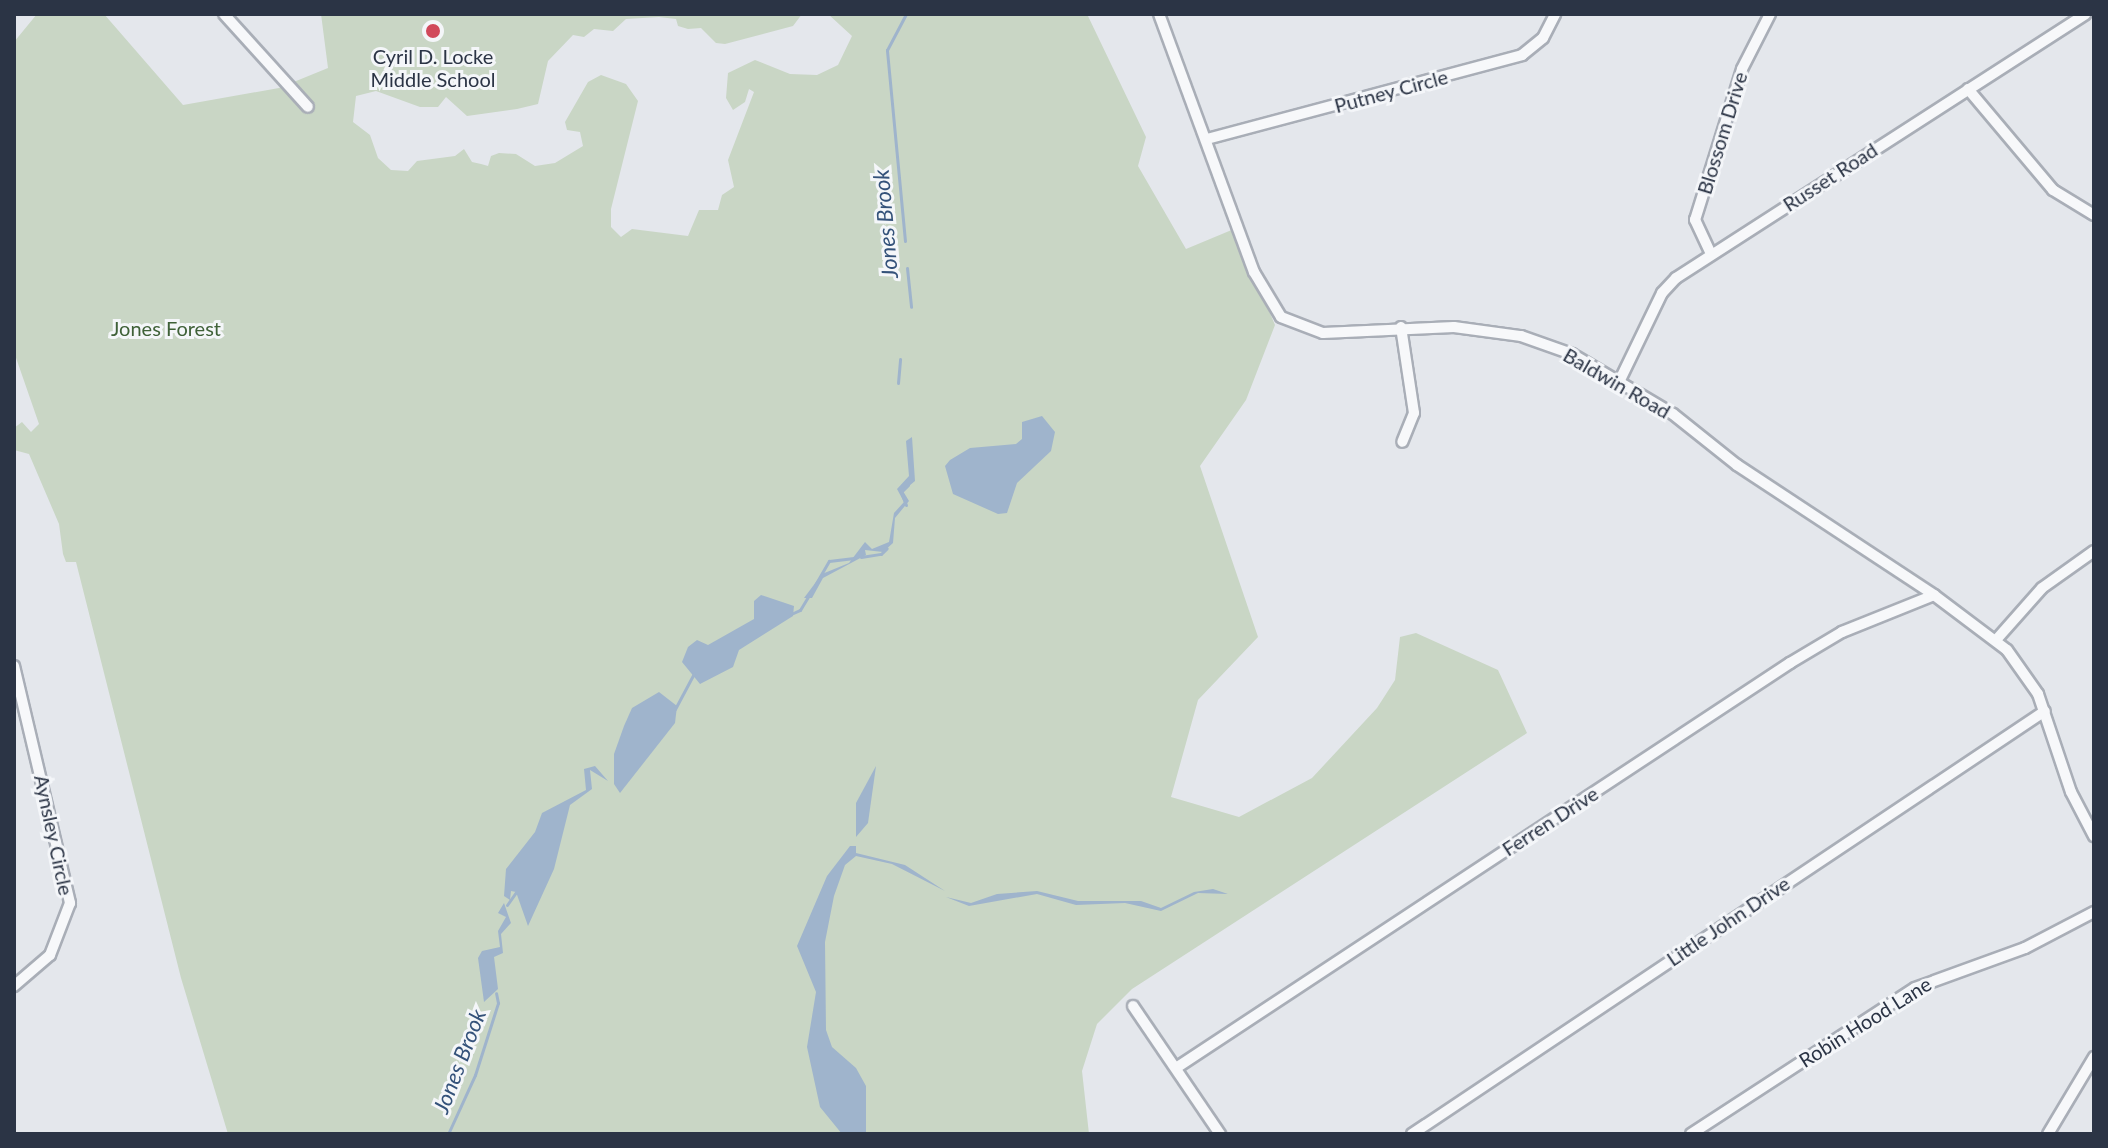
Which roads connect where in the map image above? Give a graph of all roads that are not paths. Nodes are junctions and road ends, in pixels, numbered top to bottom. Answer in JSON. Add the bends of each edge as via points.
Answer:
{"nodes":[{"id":1,"x":224,"y":14,"type":"edge"},
{"id":2,"x":1159,"y":14,"type":"edge"},
{"id":3,"x":1555,"y":14,"type":"edge"},
{"id":4,"x":1770,"y":14,"type":"edge"},
{"id":5,"x":2085,"y":14,"type":"edge"},
{"id":6,"x":1968,"y":89,"type":"junction"},
{"id":7,"x":308,"y":107,"type":"dead end"},
{"id":8,"x":1207,"y":139,"type":"junction"},
{"id":9,"x":2094,"y":215,"type":"edge"},
{"id":10,"x":1711,"y":254,"type":"junction"},
{"id":11,"x":1401,"y":327,"type":"junction"},
{"id":12,"x":1619,"y":382,"type":"junction"},
{"id":13,"x":1402,"y":442,"type":"dead end"},
{"id":14,"x":2094,"y":551,"type":"edge"},
{"id":15,"x":1934,"y":595,"type":"junction"},
{"id":16,"x":1996,"y":640,"type":"junction"},
{"id":17,"x":14,"y":666,"type":"edge"},
{"id":18,"x":2045,"y":711,"type":"junction"},
{"id":19,"x":2094,"y":836,"type":"edge"},
{"id":20,"x":2094,"y":912,"type":"edge"},
{"id":21,"x":14,"y":986,"type":"edge"},
{"id":22,"x":1133,"y":1006,"type":"dead end"},
{"id":23,"x":2094,"y":1057,"type":"edge"},
{"id":24,"x":1176,"y":1068,"type":"junction"},
{"id":25,"x":1220,"y":1134,"type":"edge"},
{"id":26,"x":1412,"y":1134,"type":"edge"},
{"id":27,"x":1691,"y":1134,"type":"edge"},
{"id":28,"x":2048,"y":1134,"type":"edge"}],
"edges":[{"from":1,"to":7,"type":"street"},
{"from":2,"to":8,"type":"street","name":"Baldwin Road"},
{"from":3,"to":8,"type":"street","name":"Putney Circle","via":[[1543,38],[1522,55]]},
{"from":4,"to":10,"type":"street","name":"Blossom Drive","via":[[1742,69],[1695,220]]},
{"from":5,"to":6,"type":"street","name":"Russet Road"},
{"from":6,"to":9,"type":"street","via":[[2053,190]]},
{"from":6,"to":10,"type":"street","name":"Russet Road"},
{"from":8,"to":11,"type":"street","name":"Baldwin Road","via":[[1254,272],[1281,317],[1323,333]]},
{"from":10,"to":12,"type":"street","name":"Russet Road","via":[[1662,293]]},
{"from":11,"to":12,"type":"street","name":"Baldwin Road","via":[[1521,336],[1572,354]]},
{"from":11,"to":13,"type":"street","via":[[1414,413]]},
{"from":12,"to":15,"type":"street","name":"Baldwin Road"},
{"from":14,"to":16,"type":"street","via":[[2042,588]]},
{"from":15,"to":16,"type":"street","name":"Baldwin Road"},
{"from":15,"to":24,"type":"street","name":"Ferren Drive","via":[[1842,632],[1790,663]]},
{"from":16,"to":18,"type":"street","name":"Baldwin Road","via":[[2027,674]]},
{"from":17,"to":21,"type":"street","name":"Aynsley Circle","via":[[70,903],[50,955]]},
{"from":18,"to":19,"type":"street","name":"Baldwin Road","via":[[2071,792]]},
{"from":18,"to":26,"type":"street","name":"Little John Drive"},
{"from":20,"to":27,"type":"street","name":"Robin Hood Lane","via":[[2025,948],[1924,983]]},
{"from":22,"to":24,"type":"street"},
{"from":23,"to":28,"type":"street"},
{"from":24,"to":25,"type":"street"}]}
